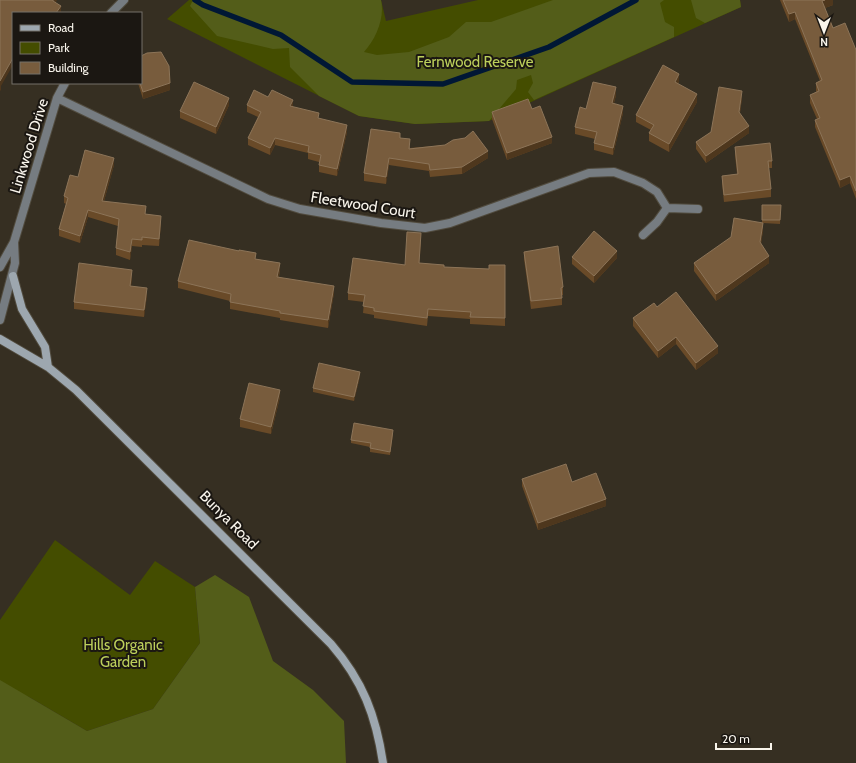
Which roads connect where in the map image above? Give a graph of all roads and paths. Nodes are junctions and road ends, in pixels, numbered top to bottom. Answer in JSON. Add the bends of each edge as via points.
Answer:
{"nodes":[{"id":1,"x":124,"y":0,"type":"edge"},
{"id":2,"x":113,"y":12,"type":"edge"},
{"id":3,"x":65,"y":84,"type":"edge"},
{"id":4,"x":58,"y":98,"type":"junction"},
{"id":5,"x":667,"y":208,"type":"junction"},
{"id":6,"x":698,"y":208,"type":"dead end"},
{"id":7,"x":643,"y":235,"type":"dead end"},
{"id":8,"x":14,"y":242,"type":"junction"},
{"id":9,"x":0,"y":267,"type":"edge"},
{"id":10,"x":13,"y":276,"type":"junction"},
{"id":11,"x":0,"y":320,"type":"edge"},
{"id":12,"x":0,"y":339,"type":"edge"},
{"id":13,"x":48,"y":367,"type":"junction"},
{"id":14,"x":383,"y":763,"type":"edge"}],
"edges":[{"from":1,"to":2,"type":"street"},
{"from":3,"to":4,"type":"street","name":"Linkwood Drive"},
{"from":4,"to":5,"type":"street","name":"Fleetwood Court","via":[[268,199],[300,209],[425,228],[450,223],[589,173],[614,172],[643,182],[656,192]]},
{"from":4,"to":8,"type":"street","name":"Linkwood Drive"},
{"from":5,"to":6,"type":"street"},
{"from":5,"to":7,"type":"street"},
{"from":8,"to":9,"type":"street","name":"Linkwood Drive"},
{"from":8,"to":10,"type":"street","name":"Linkwood Drive"},
{"from":10,"to":11,"type":"street","name":"Linkwood Drive"},
{"from":10,"to":13,"type":"main road","via":[[27,318],[46,347]]},
{"from":12,"to":13,"type":"main road","name":"Bunya Road"},
{"from":13,"to":14,"type":"main road","name":"Bunya Road","via":[[121,433],[343,657],[368,699]]}]}
